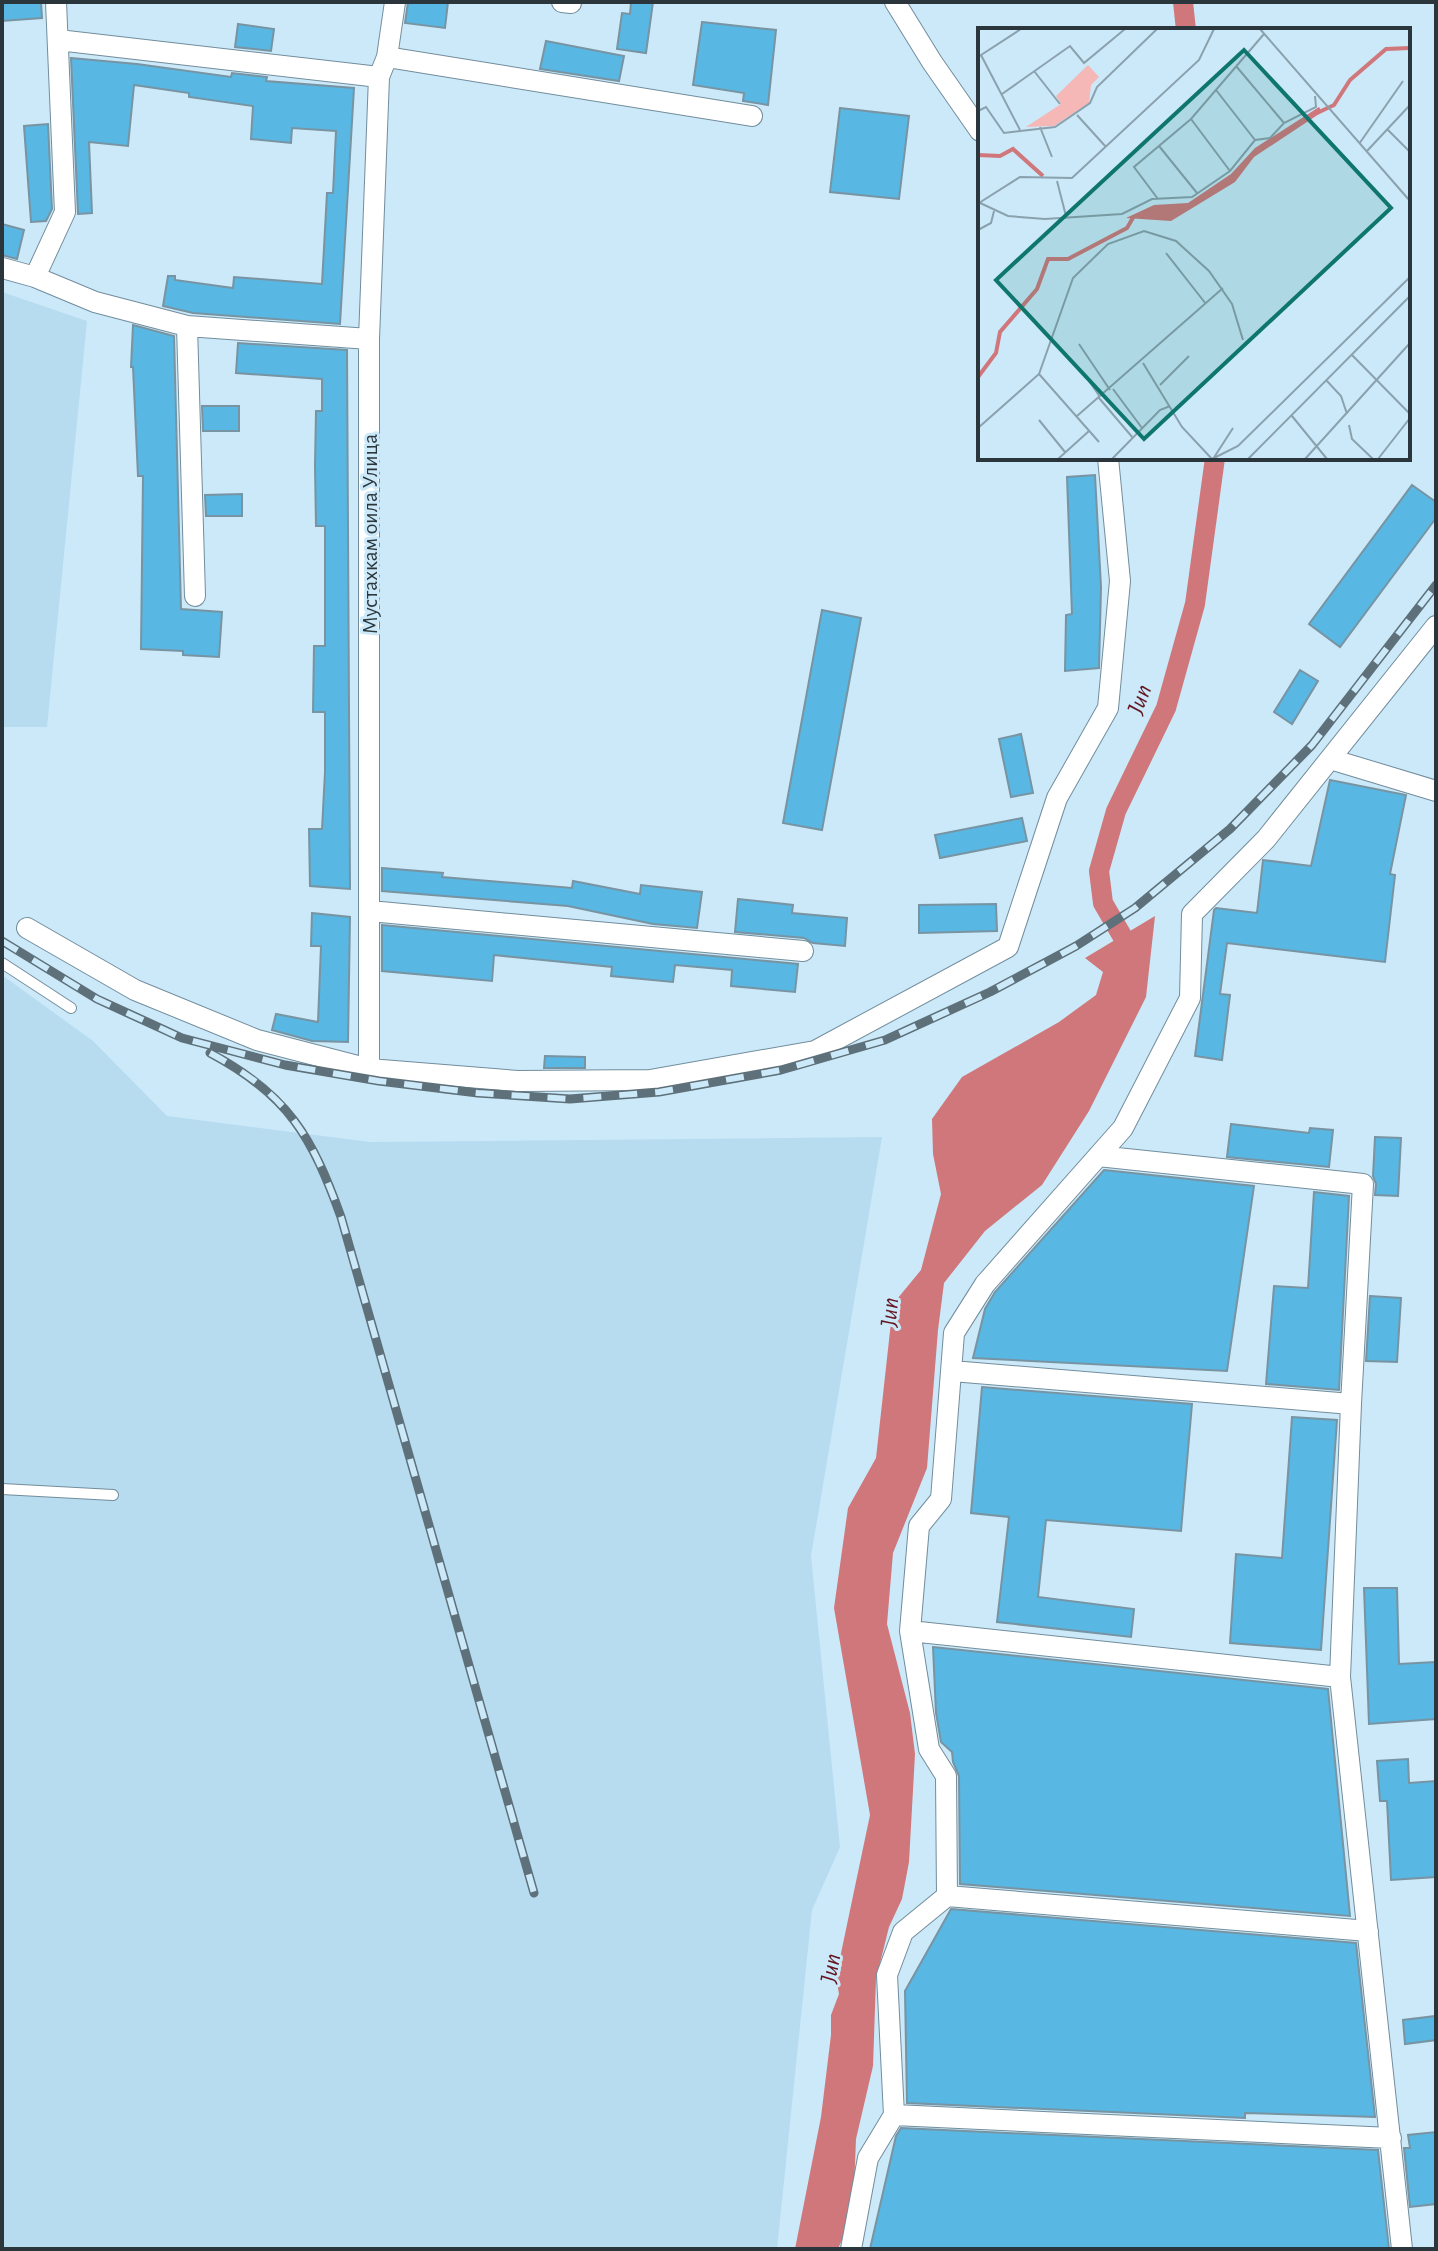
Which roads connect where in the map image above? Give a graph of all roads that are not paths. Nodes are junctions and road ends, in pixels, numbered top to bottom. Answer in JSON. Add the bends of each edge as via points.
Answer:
{"nodes":[{"id":1,"x":56,"y":2,"type":"edge"},
{"id":2,"x":395,"y":2,"type":"edge"},
{"id":3,"x":895,"y":2,"type":"edge"},
{"id":4,"x":58,"y":40,"type":"junction"},
{"id":5,"x":387,"y":57,"type":"junction"},
{"id":6,"x":379,"y":77,"type":"junction"},
{"id":7,"x":752,"y":116,"type":"dead end"},
{"id":8,"x":978,"y":128,"type":"edge"},
{"id":9,"x":2,"y":268,"type":"edge"},
{"id":10,"x":35,"y":277,"type":"junction"},
{"id":11,"x":187,"y":326,"type":"junction"},
{"id":12,"x":369,"y":339,"type":"junction"},
{"id":13,"x":1108,"y":460,"type":"edge"},
{"id":14,"x":195,"y":596,"type":"dead end"},
{"id":15,"x":1435,"y":630,"type":"edge"},
{"id":16,"x":1330,"y":759,"type":"junction"},
{"id":17,"x":1436,"y":791,"type":"edge"},
{"id":18,"x":370,"y":911,"type":"junction"},
{"id":19,"x":27,"y":928,"type":"dead end"},
{"id":20,"x":803,"y":951,"type":"dead end"},
{"id":21,"x":2,"y":963,"type":"edge"},
{"id":22,"x":71,"y":1008,"type":"dead end"},
{"id":23,"x":369,"y":1069,"type":"junction"},
{"id":24,"x":1098,"y":1156,"type":"junction"},
{"id":25,"x":952,"y":1371,"type":"junction"},
{"id":26,"x":1351,"y":1404,"type":"junction"},
{"id":27,"x":2,"y":1489,"type":"edge"},
{"id":28,"x":113,"y":1495,"type":"dead end"},
{"id":29,"x":910,"y":1631,"type":"junction"},
{"id":30,"x":1340,"y":1677,"type":"junction"},
{"id":31,"x":947,"y":1896,"type":"junction"},
{"id":32,"x":1368,"y":1931,"type":"junction"},
{"id":33,"x":894,"y":2115,"type":"junction"},
{"id":34,"x":1391,"y":2138,"type":"junction"},
{"id":35,"x":851,"y":2249,"type":"edge"},
{"id":36,"x":1402,"y":2249,"type":"edge"}],
"edges":[{"from":1,"to":4,"type":"street"},
{"from":2,"to":5,"type":"street","name":"Мустахкам оила Улица"},
{"from":3,"to":8,"type":"street"},
{"from":4,"to":6,"type":"street"},
{"from":4,"to":10,"type":"street","via":[[65,212]]},
{"from":5,"to":6,"type":"street","name":"Мустахкам оила Улица"},
{"from":5,"to":7,"type":"street"},
{"from":6,"to":12,"type":"street","name":"Мустахкам оила Улица"},
{"from":9,"to":10,"type":"street"},
{"from":10,"to":11,"type":"street","via":[[95,302]]},
{"from":11,"to":12,"type":"street"},
{"from":11,"to":14,"type":"street"},
{"from":12,"to":18,"type":"street","name":"Мустахкам оила Улица"},
{"from":13,"to":23,"type":"street","via":[[1120,581],[1108,708],[1057,798],[1008,947],[815,1051],[650,1080],[518,1081]]},
{"from":15,"to":16,"type":"street"},
{"from":16,"to":17,"type":"street"},
{"from":16,"to":24,"type":"street","via":[[1266,839],[1192,914],[1190,998],[1123,1128]]},
{"from":18,"to":20,"type":"street"},
{"from":18,"to":23,"type":"street","name":"Мустахкам оила Улица"},
{"from":19,"to":23,"type":"street","via":[[148,996],[257,1040]]},
{"from":21,"to":22,"type":"lane"},
{"from":24,"to":25,"type":"street","via":[[985,1284],[954,1333]]},
{"from":24,"to":26,"type":"street","via":[[1363,1184]]},
{"from":25,"to":26,"type":"street"},
{"from":25,"to":29,"type":"street","via":[[941,1499],[919,1526]]},
{"from":26,"to":30,"type":"street"},
{"from":27,"to":28,"type":"lane"},
{"from":29,"to":30,"type":"street"},
{"from":29,"to":31,"type":"street","via":[[929,1749],[946,1776]]},
{"from":30,"to":32,"type":"street"},
{"from":31,"to":32,"type":"street"},
{"from":31,"to":33,"type":"street","via":[[903,1932],[887,1975]]},
{"from":32,"to":34,"type":"street"},
{"from":33,"to":34,"type":"street"},
{"from":33,"to":35,"type":"street","via":[[868,2158]]},
{"from":34,"to":36,"type":"street"}]}
